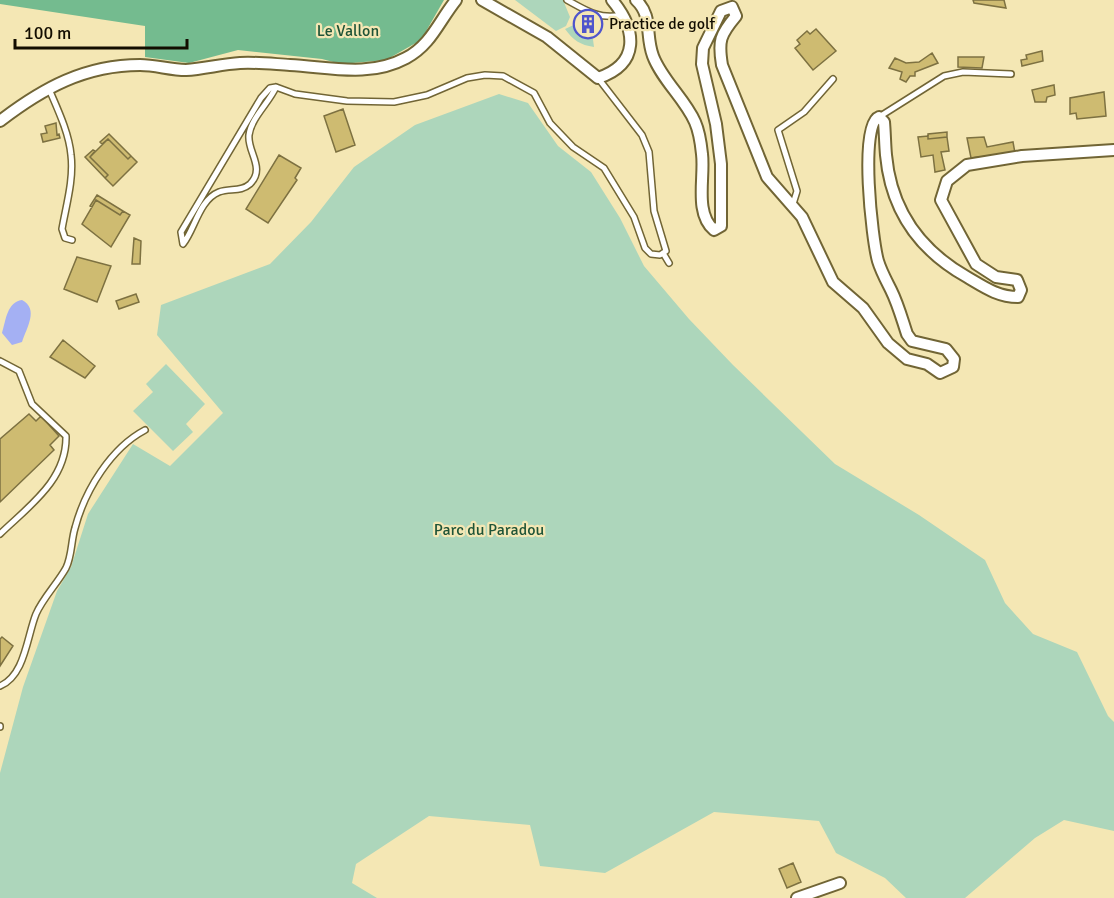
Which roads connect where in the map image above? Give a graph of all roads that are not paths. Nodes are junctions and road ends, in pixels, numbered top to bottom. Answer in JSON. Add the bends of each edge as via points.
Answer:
{"nodes":[{"id":1,"x":456,"y":0,"type":"edge"},
{"id":2,"x":482,"y":0,"type":"edge"},
{"id":3,"x":567,"y":0,"type":"edge"},
{"id":4,"x":612,"y":0,"type":"edge"},
{"id":5,"x":636,"y":0,"type":"edge"},
{"id":6,"x":733,"y":3,"type":"edge"},
{"id":7,"x":623,"y":15,"type":"junction"},
{"id":8,"x":1011,"y":74,"type":"dead end"},
{"id":9,"x":598,"y":78,"type":"junction"},
{"id":10,"x":833,"y":79,"type":"dead end"},
{"id":11,"x":276,"y":87,"type":"junction"},
{"id":12,"x":48,"y":88,"type":"junction"},
{"id":13,"x":879,"y":117,"type":"junction"},
{"id":14,"x":0,"y":121,"type":"edge"},
{"id":15,"x":1114,"y":150,"type":"edge"},
{"id":16,"x":793,"y":204,"type":"junction"},
{"id":17,"x":72,"y":240,"type":"dead end"},
{"id":18,"x":663,"y":253,"type":"junction"},
{"id":19,"x":669,"y":263,"type":"dead end"},
{"id":20,"x":0,"y":361,"type":"edge"},
{"id":21,"x":146,"y":430,"type":"dead end"},
{"id":22,"x":0,"y":534,"type":"edge"},
{"id":23,"x":0,"y":686,"type":"edge"},
{"id":24,"x":840,"y":883,"type":"dead end"},
{"id":25,"x":797,"y":898,"type":"edge"}],
"edges":[{"from":1,"to":12,"type":"street","via":[[431,40],[406,58],[380,67],[346,71],[239,63],[180,70],[147,65],[106,66]]},
{"from":2,"to":9,"type":"street","via":[[547,37]]},
{"from":3,"to":7,"type":"lane","via":[[595,15]]},
{"from":4,"to":7,"type":"street"},
{"from":5,"to":6,"type":"street","via":[[648,18],[654,58],[695,123],[702,155],[702,199],[708,225],[714,230],[721,226],[721,164],[702,56],[722,11]]},
{"from":6,"to":16,"type":"street","via":[[736,16],[718,46],[723,65],[767,177]]},
{"from":7,"to":9,"type":"street","via":[[630,39],[629,55],[615,72]]},
{"from":8,"to":13,"type":"lane","via":[[963,72],[944,76]]},
{"from":9,"to":18,"type":"lane","via":[[642,135],[649,152],[654,211],[666,251]]},
{"from":10,"to":16,"type":"lane","via":[[804,112],[778,130],[797,191]]},
{"from":11,"to":11,"type":"lane","via":[[261,98],[181,232],[183,244],[208,201],[220,192],[251,183],[258,166],[249,135]]},
{"from":11,"to":18,"type":"lane","via":[[295,94],[347,101],[394,102],[467,78],[503,76],[534,93],[550,123],[573,147],[604,168],[634,217],[645,248],[651,254]]},
{"from":12,"to":14,"type":"street"},
{"from":12,"to":17,"type":"lane","via":[[71,155],[62,229],[65,238]]},
{"from":13,"to":15,"type":"street","via":[[884,122],[886,156],[905,222],[950,268],[1003,297],[1018,297],[1021,290],[1017,280],[996,277],[976,264],[941,200],[947,181],[967,165],[1022,156]]},
{"from":13,"to":16,"type":"street","via":[[870,124],[869,138],[870,219],[878,259],[907,334],[912,341],[946,349],[954,359],[953,367],[940,373],[927,364],[908,359],[888,343],[863,308],[833,282]]},
{"from":18,"to":19,"type":"lane"},
{"from":20,"to":22,"type":"lane","via":[[19,371],[32,404],[66,436],[56,477],[48,489]]},
{"from":21,"to":23,"type":"lane","via":[[118,448],[88,495],[75,526],[67,566],[37,612],[20,664],[8,682]]},
{"from":24,"to":25,"type":"street"}]}
